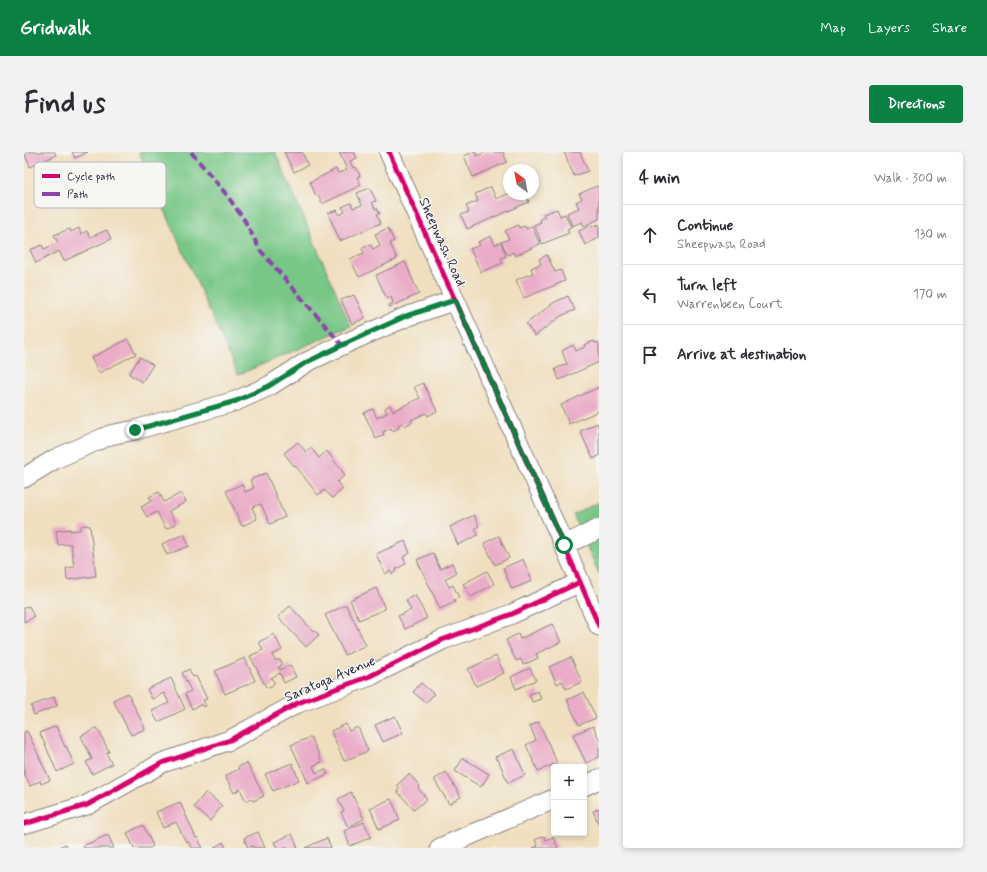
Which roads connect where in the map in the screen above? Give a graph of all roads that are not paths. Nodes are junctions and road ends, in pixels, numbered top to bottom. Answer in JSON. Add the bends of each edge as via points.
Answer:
{"nodes":[{"id":1,"x":389,"y":152,"type":"edge"},
{"id":2,"x":455,"y":300,"type":"junction"},
{"id":3,"x":24,"y":478,"type":"edge"},
{"id":4,"x":599,"y":528,"type":"edge"},
{"id":5,"x":564,"y":545,"type":"junction"},
{"id":6,"x":580,"y":582,"type":"junction"},
{"id":7,"x":599,"y":626,"type":"edge"},
{"id":8,"x":599,"y":779,"type":"edge"},
{"id":9,"x":587,"y":785,"type":"edge"},
{"id":10,"x":552,"y":800,"type":"edge"},
{"id":11,"x":24,"y":824,"type":"edge"},
{"id":12,"x":440,"y":848,"type":"edge"}],
"edges":[{"from":1,"to":2,"type":"street","name":"Sheepwash Road"},
{"from":2,"to":3,"type":"street","via":[[406,316],[353,340],[236,401],[110,435],[56,459]]},
{"from":2,"to":5,"type":"street","name":"Sheepwash Road"},
{"from":4,"to":5,"type":"street"},
{"from":5,"to":6,"type":"street","name":"Sheepwash Road"},
{"from":6,"to":7,"type":"street","name":"Sheepwash Road"},
{"from":6,"to":11,"type":"street","name":"Saratoga Avenue","via":[[512,614],[442,640],[370,676],[298,703],[230,740],[162,763],[87,805]]},
{"from":8,"to":9,"type":"street"},
{"from":10,"to":12,"type":"street"}]}
